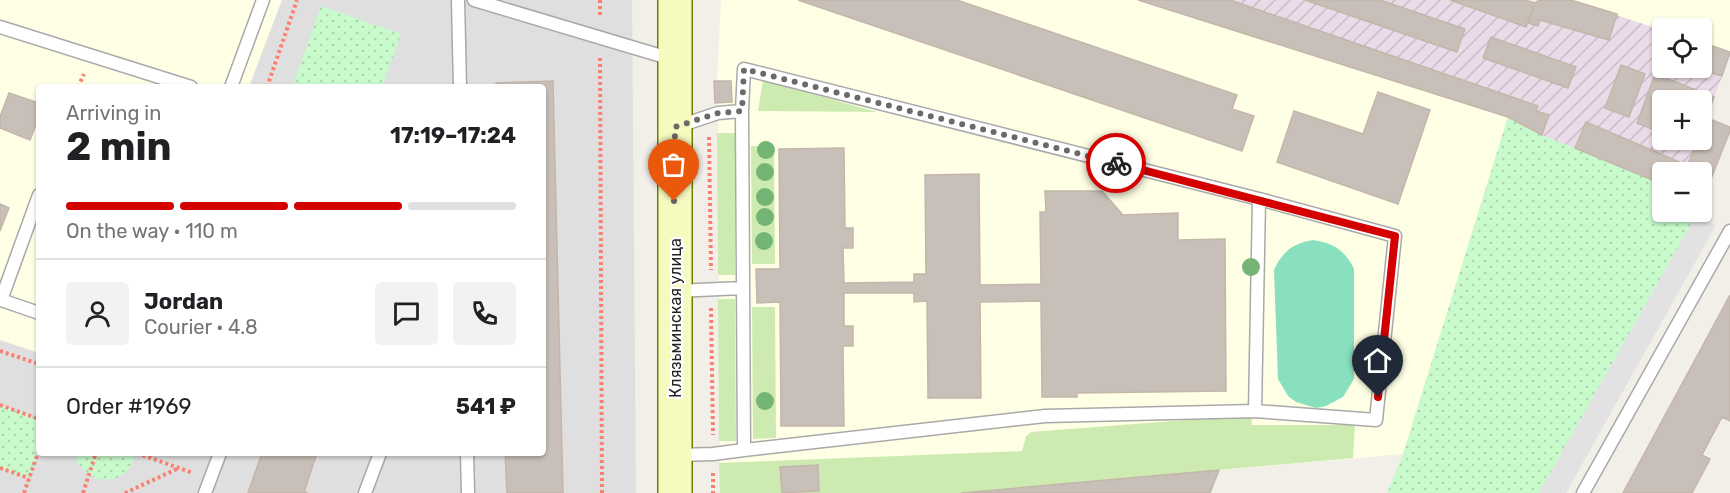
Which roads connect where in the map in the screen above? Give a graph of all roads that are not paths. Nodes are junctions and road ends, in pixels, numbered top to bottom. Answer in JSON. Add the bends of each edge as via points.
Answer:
{"nodes":[{"id":1,"x":263,"y":0,"type":"edge"},
{"id":2,"x":458,"y":0,"type":"edge"},
{"id":3,"x":474,"y":0,"type":"edge"},
{"id":4,"x":675,"y":0,"type":"edge"},
{"id":5,"x":0,"y":27,"type":"edge"},
{"id":6,"x":676,"y":60,"type":"junction"},
{"id":7,"x":177,"y":84,"type":"edge"},
{"id":8,"x":232,"y":84,"type":"edge"},
{"id":9,"x":460,"y":84,"type":"edge"},
{"id":10,"x":742,"y":111,"type":"junction"},
{"id":11,"x":675,"y":127,"type":"junction"},
{"id":12,"x":1259,"y":199,"type":"junction"},
{"id":13,"x":36,"y":204,"type":"edge"},
{"id":14,"x":1730,"y":231,"type":"edge"},
{"id":15,"x":743,"y":288,"type":"junction"},
{"id":16,"x":674,"y":291,"type":"junction"},
{"id":17,"x":36,"y":312,"type":"edge"},
{"id":18,"x":1255,"y":411,"type":"junction"},
{"id":19,"x":744,"y":450,"type":"junction"},
{"id":20,"x":676,"y":455,"type":"junction"},
{"id":21,"x":219,"y":456,"type":"edge"},
{"id":22,"x":379,"y":456,"type":"edge"},
{"id":23,"x":467,"y":456,"type":"edge"},
{"id":24,"x":205,"y":493,"type":"edge"},
{"id":25,"x":365,"y":493,"type":"edge"},
{"id":26,"x":468,"y":493,"type":"edge"},
{"id":27,"x":675,"y":493,"type":"edge"},
{"id":28,"x":1583,"y":493,"type":"edge"}],
"edges":[{"from":1,"to":8,"type":"lane"},
{"from":2,"to":9,"type":"lane"},
{"from":3,"to":6,"type":"lane"},
{"from":4,"to":6,"type":"street","name":"Клязьминская улица"},
{"from":5,"to":7,"type":"lane"},
{"from":6,"to":11,"type":"street","name":"Клязьминская улица"},
{"from":10,"to":11,"type":"lane","via":[[718,113]]},
{"from":10,"to":12,"type":"lane","via":[[744,69]]},
{"from":10,"to":15,"type":"lane"},
{"from":11,"to":16,"type":"street","name":"Клязьминская улица"},
{"from":12,"to":18,"type":"lane"},
{"from":12,"to":18,"type":"lane","via":[[1395,236],[1376,420]]},
{"from":13,"to":17,"type":"lane","via":[[2,300]]},
{"from":14,"to":28,"type":"lane"},
{"from":15,"to":16,"type":"lane"},
{"from":15,"to":19,"type":"lane"},
{"from":16,"to":20,"type":"street","name":"Клязьминская улица"},
{"from":18,"to":19,"type":"lane","via":[[1045,416]]},
{"from":19,"to":20,"type":"lane"},
{"from":20,"to":27,"type":"street","name":"Клязьминская улица"},
{"from":21,"to":24,"type":"lane"},
{"from":22,"to":25,"type":"lane"},
{"from":23,"to":26,"type":"lane"}]}
